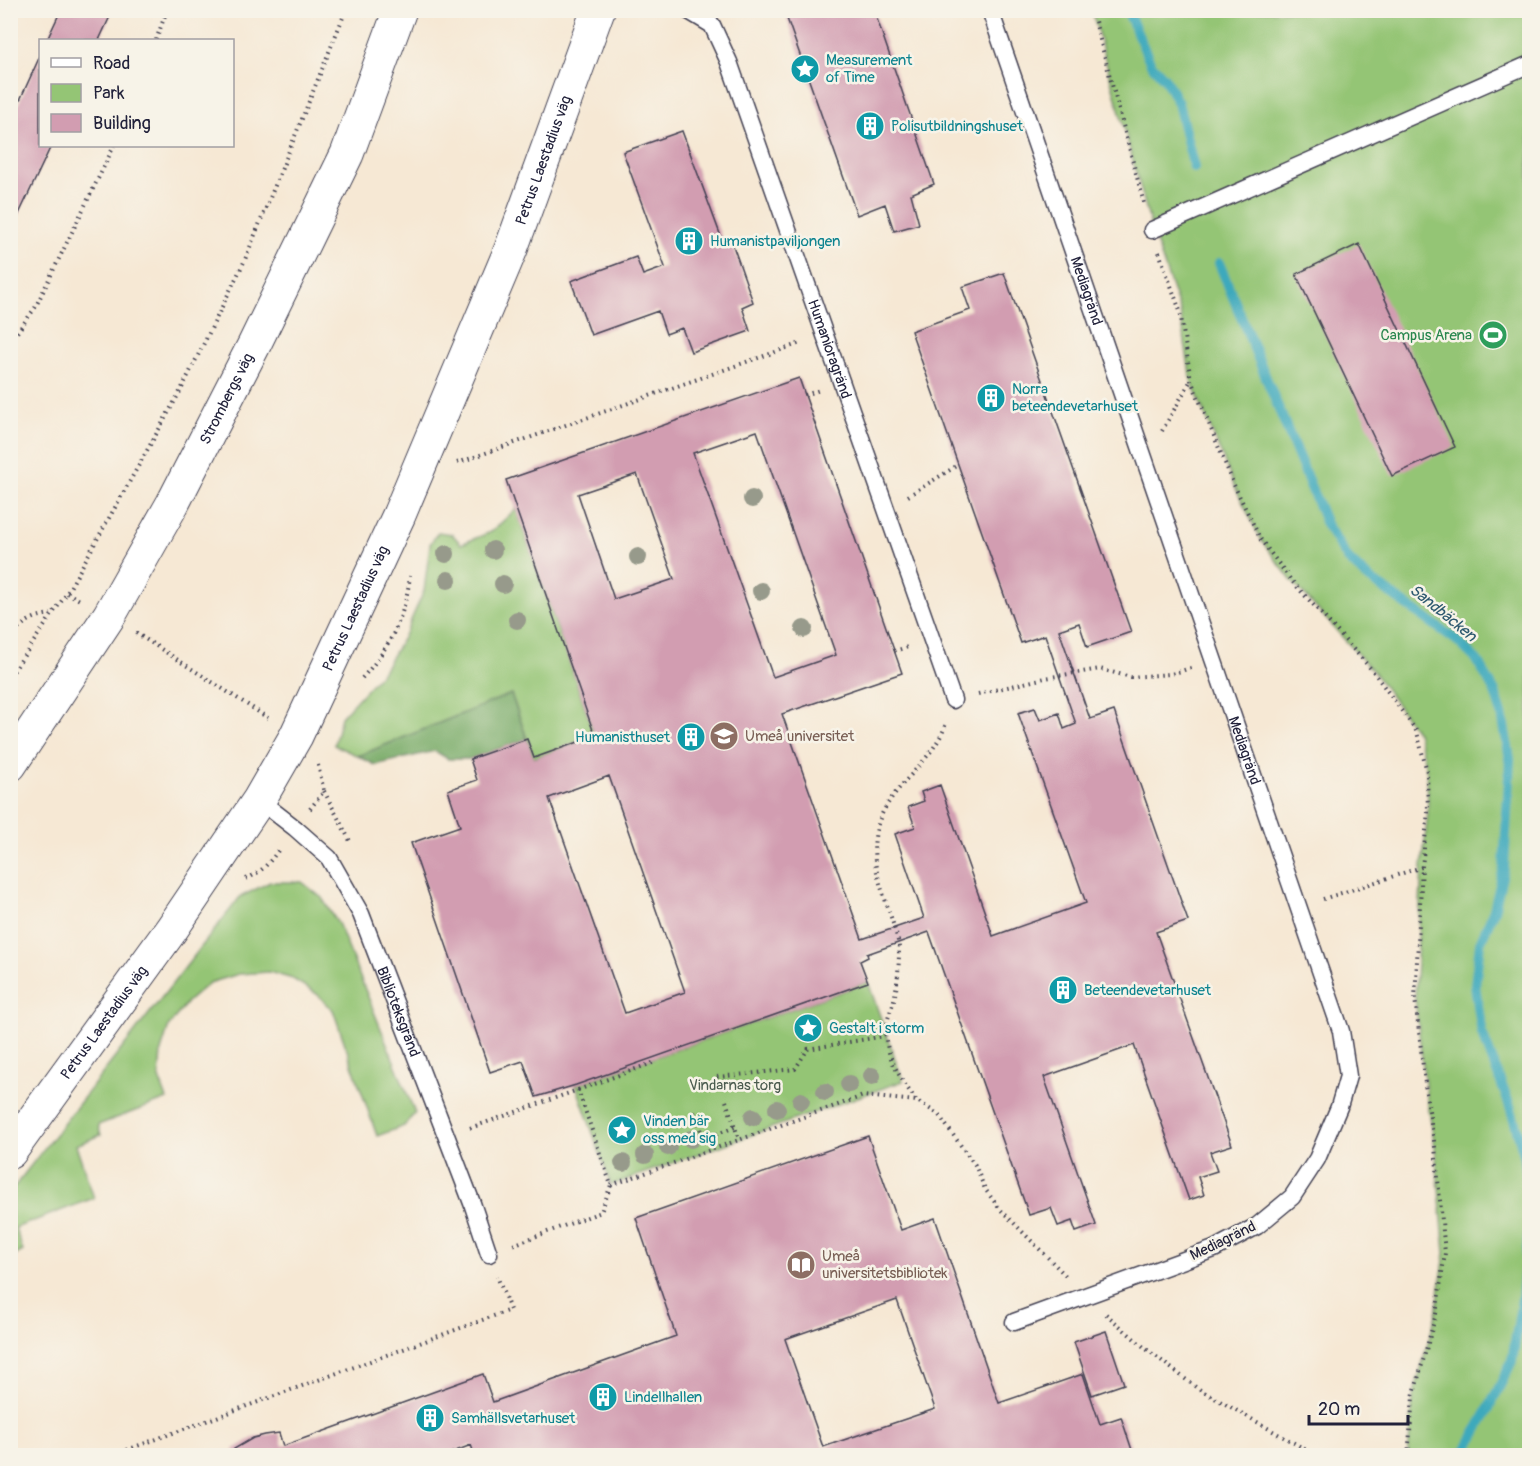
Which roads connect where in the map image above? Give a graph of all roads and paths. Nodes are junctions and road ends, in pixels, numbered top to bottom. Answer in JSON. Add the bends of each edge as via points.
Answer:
{"nodes":[{"id":1,"x":167,"y":10,"type":"edge"},
{"id":2,"x":346,"y":10,"type":"edge"},
{"id":3,"x":400,"y":10,"type":"edge"},
{"id":4,"x":598,"y":10,"type":"edge"},
{"id":5,"x":687,"y":10,"type":"edge"},
{"id":6,"x":990,"y":10,"type":"edge"},
{"id":7,"x":1092,"y":10,"type":"edge"},
{"id":8,"x":156,"y":39,"type":"edge"},
{"id":9,"x":1530,"y":64,"type":"edge"},
{"id":10,"x":114,"y":147,"type":"edge"},
{"id":11,"x":1152,"y":230,"type":"junction"},
{"id":12,"x":824,"y":335,"type":"junction"},
{"id":13,"x":10,"y":342,"type":"edge"},
{"id":14,"x":1191,"y":380,"type":"junction"},
{"id":15,"x":1144,"y":463,"type":"junction"},
{"id":16,"x":453,"y":464,"type":"dead end"},
{"id":17,"x":958,"y":465,"type":"dead end"},
{"id":18,"x":886,"y":510,"type":"junction"},
{"id":19,"x":67,"y":593,"type":"junction"},
{"id":20,"x":52,"y":614,"type":"junction"},
{"id":21,"x":109,"y":616,"type":"junction"},
{"id":22,"x":10,"y":637,"type":"edge"},
{"id":23,"x":1214,"y":661,"type":"junction"},
{"id":24,"x":10,"y":675,"type":"edge"},
{"id":25,"x":953,"y":700,"type":"junction"},
{"id":26,"x":296,"y":736,"type":"junction"},
{"id":27,"x":10,"y":765,"type":"edge"},
{"id":28,"x":259,"y":800,"type":"junction"},
{"id":29,"x":1422,"y":867,"type":"junction"},
{"id":30,"x":1299,"y":907,"type":"junction"},
{"id":31,"x":885,"y":1036,"type":"junction"},
{"id":32,"x":656,"y":1062,"type":"dead end"},
{"id":33,"x":717,"y":1077,"type":"dead end"},
{"id":34,"x":578,"y":1090,"type":"junction"},
{"id":35,"x":726,"y":1101,"type":"dead end"},
{"id":36,"x":917,"y":1101,"type":"junction"},
{"id":37,"x":694,"y":1112,"type":"dead end"},
{"id":38,"x":735,"y":1127,"type":"junction"},
{"id":39,"x":446,"y":1137,"type":"junction"},
{"id":40,"x":739,"y":1140,"type":"junction"},
{"id":41,"x":10,"y":1152,"type":"edge"},
{"id":42,"x":611,"y":1185,"type":"junction"},
{"id":43,"x":489,"y":1254,"type":"junction"},
{"id":44,"x":1086,"y":1296,"type":"junction"},
{"id":45,"x":1014,"y":1322,"type":"dead end"},
{"id":46,"x":110,"y":1455,"type":"edge"},
{"id":47,"x":1317,"y":1455,"type":"edge"},
{"id":48,"x":1408,"y":1455,"type":"edge"}],
"edges":[{"from":1,"to":8,"type":"path"},
{"from":2,"to":19,"type":"path","via":[[244,262],[181,390]]},
{"from":3,"to":21,"type":"street","name":"Strombergs väg","via":[[342,165],[184,482]]},
{"from":4,"to":26,"type":"street","name":"Petrus Laestadius väg","via":[[511,249],[399,515]]},
{"from":5,"to":12,"type":"lane","name":"Humanioragränd","via":[[711,25],[720,42]]},
{"from":6,"to":15,"type":"lane","name":"Mediagränd"},
{"from":7,"to":11,"type":"path"},
{"from":9,"to":11,"type":"lane"},
{"from":10,"to":13,"type":"path","via":[[35,308]]},
{"from":11,"to":14,"type":"path","via":[[1180,311]]},
{"from":12,"to":16,"type":"path"},
{"from":12,"to":18,"type":"lane","name":"Humanioragränd"},
{"from":14,"to":15,"type":"path"},
{"from":14,"to":29,"type":"path","via":[[1261,540],[1291,580],[1372,670],[1417,732],[1427,772],[1428,812]]},
{"from":15,"to":23,"type":"lane","name":"Mediagränd"},
{"from":17,"to":18,"type":"path"},
{"from":18,"to":25,"type":"lane","name":"Humanioragränd"},
{"from":19,"to":20,"type":"path"},
{"from":19,"to":21,"type":"path"},
{"from":20,"to":22,"type":"path","via":[[27,621]]},
{"from":20,"to":24,"type":"path"},
{"from":21,"to":26,"type":"path"},
{"from":21,"to":27,"type":"street","name":"Strombergs väg"},
{"from":23,"to":25,"type":"path","via":[[1171,674],[1131,677],[1100,669]]},
{"from":23,"to":30,"type":"lane","name":"Mediagränd"},
{"from":25,"to":31,"type":"path","via":[[944,731],[881,815],[874,840],[874,865],[899,946],[896,994]]},
{"from":26,"to":28,"type":"street","name":"Petrus Laestadius väg"},
{"from":28,"to":39,"type":"lane","name":"Biblioteksgränd","via":[[329,858],[341,877],[361,914]]},
{"from":28,"to":41,"type":"street","name":"Petrus Laestadius väg","via":[[171,930]]},
{"from":29,"to":30,"type":"path"},
{"from":29,"to":48,"type":"path","via":[[1415,998],[1445,1253],[1436,1314],[1413,1397]]},
{"from":30,"to":44,"type":"lane","name":"Mediagränd","via":[[1341,1031],[1348,1076],[1317,1159],[1292,1197],[1257,1226],[1214,1248]]},
{"from":31,"to":33,"type":"path","via":[[808,1049],[795,1068]]},
{"from":31,"to":36,"type":"path","via":[[889,1054]]},
{"from":32,"to":34,"type":"path"},
{"from":34,"to":39,"type":"path"},
{"from":34,"to":42,"type":"path"},
{"from":35,"to":38,"type":"path"},
{"from":36,"to":40,"type":"path","via":[[863,1096]]},
{"from":36,"to":44,"type":"path","via":[[938,1114],[975,1165],[999,1208]]},
{"from":37,"to":38,"type":"path","via":[[704,1140]]},
{"from":38,"to":40,"type":"path"},
{"from":39,"to":43,"type":"lane","name":"Biblioteksgränd"},
{"from":40,"to":42,"type":"path"},
{"from":42,"to":43,"type":"path","via":[[601,1212]]},
{"from":43,"to":46,"type":"path","via":[[510,1310]]},
{"from":44,"to":45,"type":"lane","name":"Mediagränd"},
{"from":44,"to":47,"type":"path","via":[[1144,1348],[1197,1388]]}]}
